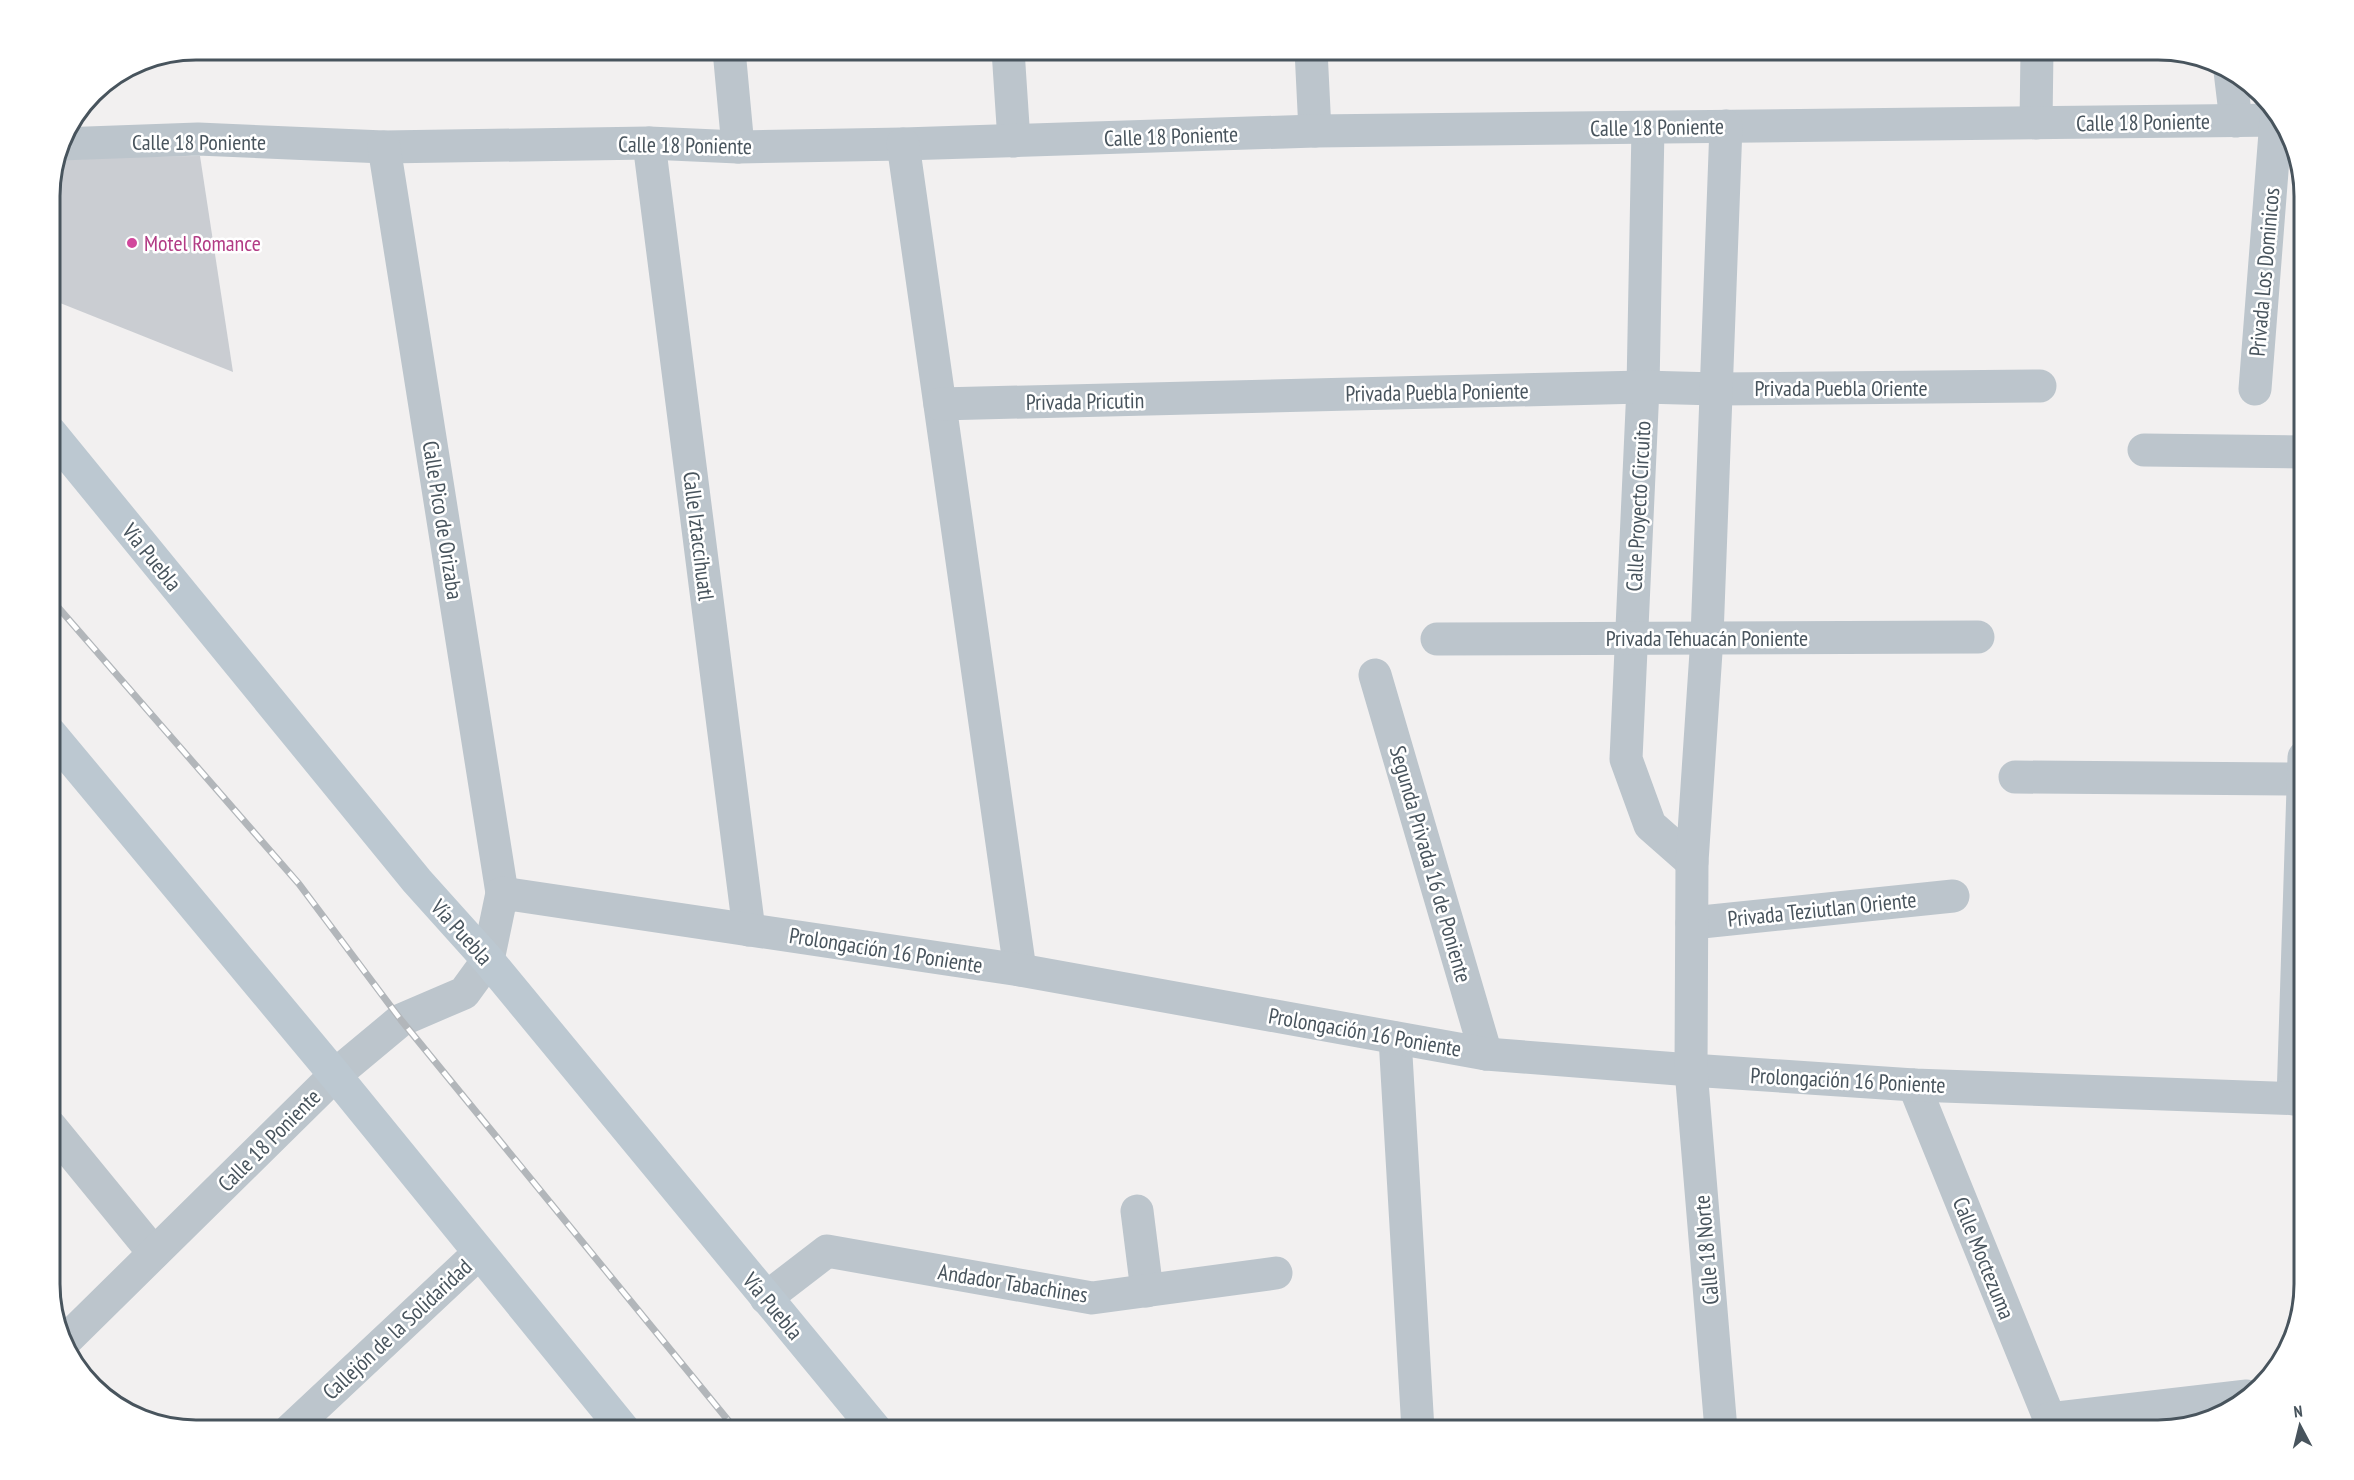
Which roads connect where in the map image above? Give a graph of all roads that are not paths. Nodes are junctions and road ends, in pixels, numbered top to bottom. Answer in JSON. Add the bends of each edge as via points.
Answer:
{"nodes":[{"id":1,"x":730,"y":60,"type":"edge"},
{"id":2,"x":1009,"y":60,"type":"edge"},
{"id":3,"x":1311,"y":60,"type":"edge"},
{"id":4,"x":2037,"y":60,"type":"edge"},
{"id":5,"x":2231,"y":81,"type":"edge"},
{"id":6,"x":2271,"y":120,"type":"edge"},
{"id":7,"x":2236,"y":121,"type":"junction"},
{"id":8,"x":2036,"y":123,"type":"junction"},
{"id":9,"x":1726,"y":126,"type":"junction"},
{"id":10,"x":1648,"y":128,"type":"junction"},
{"id":11,"x":1315,"y":131,"type":"junction"},
{"id":12,"x":2278,"y":132,"type":"edge"},
{"id":13,"x":1014,"y":141,"type":"junction"},
{"id":14,"x":649,"y":143,"type":"junction"},
{"id":15,"x":70,"y":144,"type":"edge"},
{"id":16,"x":903,"y":144,"type":"junction"},
{"id":17,"x":384,"y":147,"type":"junction"},
{"id":18,"x":738,"y":147,"type":"junction"},
{"id":19,"x":1643,"y":387,"type":"junction"},
{"id":20,"x":2040,"y":387,"type":"dead end"},
{"id":21,"x":1717,"y":389,"type":"junction"},
{"id":22,"x":2254,"y":389,"type":"dead end"},
{"id":23,"x":1230,"y":398,"type":"joint"},
{"id":24,"x":940,"y":404,"type":"junction"},
{"id":25,"x":60,"y":444,"type":"edge"},
{"id":26,"x":2144,"y":450,"type":"dead end"},
{"id":27,"x":2294,"y":452,"type":"edge"},
{"id":28,"x":1707,"y":637,"type":"junction"},
{"id":29,"x":1978,"y":637,"type":"dead end"},
{"id":30,"x":1632,"y":638,"type":"junction"},
{"id":31,"x":1437,"y":639,"type":"dead end"},
{"id":32,"x":1375,"y":675,"type":"dead end"},
{"id":33,"x":60,"y":750,"type":"edge"},
{"id":34,"x":2294,"y":768,"type":"edge"},
{"id":35,"x":2015,"y":777,"type":"dead end"},
{"id":36,"x":1692,"y":862,"type":"junction"},
{"id":37,"x":502,"y":893,"type":"junction"},
{"id":38,"x":1953,"y":896,"type":"dead end"},
{"id":39,"x":1692,"y":922,"type":"junction"},
{"id":40,"x":749,"y":930,"type":"junction"},
{"id":41,"x":488,"y":960,"type":"junction"},
{"id":42,"x":1020,"y":970,"type":"junction"},
{"id":43,"x":1395,"y":1038,"type":"junction"},
{"id":44,"x":1486,"y":1054,"type":"junction"},
{"id":45,"x":1691,"y":1070,"type":"junction"},
{"id":46,"x":335,"y":1075,"type":"junction"},
{"id":47,"x":1914,"y":1084,"type":"junction"},
{"id":48,"x":2294,"y":1099,"type":"edge"},
{"id":49,"x":60,"y":1138,"type":"edge"},
{"id":50,"x":1137,"y":1211,"type":"dead end"},
{"id":51,"x":154,"y":1253,"type":"junction"},
{"id":52,"x":479,"y":1253,"type":"junction"},
{"id":53,"x":1276,"y":1274,"type":"dead end"},
{"id":54,"x":1147,"y":1291,"type":"junction"},
{"id":55,"x":766,"y":1298,"type":"junction"},
{"id":56,"x":70,"y":1336,"type":"edge"},
{"id":57,"x":2232,"y":1398,"type":"edge"},
{"id":58,"x":302,"y":1420,"type":"edge"},
{"id":59,"x":607,"y":1420,"type":"edge"},
{"id":60,"x":867,"y":1420,"type":"edge"},
{"id":61,"x":1417,"y":1420,"type":"edge"},
{"id":62,"x":1720,"y":1420,"type":"edge"},
{"id":63,"x":2049,"y":1420,"type":"edge"},
{"id":64,"x":2085,"y":1420,"type":"edge"}],
"edges":[{"from":1,"to":18,"type":"street"},
{"from":2,"to":13,"type":"street"},
{"from":3,"to":11,"type":"street"},
{"from":4,"to":8,"type":"street"},
{"from":5,"to":7,"type":"street"},
{"from":6,"to":7,"type":"street","name":"Calle 18 Poniente"},
{"from":7,"to":8,"type":"street","name":"Calle 18 Poniente"},
{"from":8,"to":9,"type":"street","name":"Calle 18 Poniente"},
{"from":9,"to":10,"type":"street","name":"Calle 18 Poniente"},
{"from":9,"to":21,"type":"street"},
{"from":10,"to":11,"type":"street","name":"Calle 18 Poniente"},
{"from":10,"to":19,"type":"street","name":"Calle Proyecto Circuito"},
{"from":11,"to":13,"type":"street","name":"Calle 18 Poniente"},
{"from":12,"to":22,"type":"street","name":"Privada Los Dominicos"},
{"from":13,"to":16,"type":"street","name":"Calle 18 Poniente"},
{"from":14,"to":17,"type":"street","name":"Calle 18 Poniente"},
{"from":14,"to":18,"type":"street","name":"Calle 18 Poniente"},
{"from":14,"to":40,"type":"street","name":"Calle Iztaccihuatl"},
{"from":15,"to":17,"type":"street","name":"Calle 18 Poniente","via":[[198,139]]},
{"from":16,"to":18,"type":"street","name":"Calle 18 Poniente"},
{"from":16,"to":24,"type":"street"},
{"from":17,"to":37,"type":"street","name":"Calle Pico de Orizaba"},
{"from":19,"to":21,"type":"street","name":"Privada Puebla Oriente"},
{"from":19,"to":23,"type":"street","name":"Privada Puebla Poniente"},
{"from":19,"to":30,"type":"street","name":"Calle Proyecto Circuito"},
{"from":20,"to":21,"type":"street","name":"Privada Puebla Oriente"},
{"from":21,"to":28,"type":"street"},
{"from":23,"to":24,"type":"street","name":"Privada Pricutin"},
{"from":24,"to":42,"type":"street"},
{"from":25,"to":41,"type":"main road","name":"Vía Puebla","via":[[417,882]]},
{"from":26,"to":27,"type":"street"},
{"from":28,"to":29,"type":"street","name":"Privada Tehuacán Poniente"},
{"from":28,"to":30,"type":"street","name":"Privada Tehuacán Poniente"},
{"from":28,"to":36,"type":"street"},
{"from":30,"to":31,"type":"street","name":"Privada Tehuacán Poniente"},
{"from":30,"to":36,"type":"street","name":"Calle Proyecto Circuito","via":[[1626,759],[1650,825]]},
{"from":32,"to":44,"type":"street","name":"Segunda Privada 16 de Poniente"},
{"from":33,"to":46,"type":"main road"},
{"from":34,"to":35,"type":"street"},
{"from":36,"to":39,"type":"street"},
{"from":37,"to":40,"type":"street","name":"Prolongación 16 Poniente"},
{"from":37,"to":41,"type":"street"},
{"from":38,"to":39,"type":"street","name":"Privada Teziutlan Oriente"},
{"from":39,"to":45,"type":"street"},
{"from":40,"to":42,"type":"street","name":"Prolongación 16 Poniente"},
{"from":41,"to":46,"type":"street","name":"Calle 18 Poniente","via":[[464,993],[401,1020]]},
{"from":41,"to":55,"type":"main road","name":"Vía Puebla"},
{"from":42,"to":43,"type":"street","name":"Prolongación 16 Poniente"},
{"from":43,"to":44,"type":"street","name":"Prolongación 16 Poniente"},
{"from":43,"to":61,"type":"street"},
{"from":44,"to":45,"type":"street","name":"Prolongación 16 Poniente"},
{"from":45,"to":47,"type":"street","name":"Prolongación 16 Poniente"},
{"from":45,"to":62,"type":"street","name":"Calle 18 Norte"},
{"from":46,"to":51,"type":"street","name":"Calle 18 Poniente"},
{"from":46,"to":52,"type":"main road"},
{"from":47,"to":48,"type":"street","name":"Prolongación 16 Poniente"},
{"from":47,"to":63,"type":"street","name":"Calle Moctezuma"},
{"from":49,"to":51,"type":"street"},
{"from":50,"to":54,"type":"street"},
{"from":51,"to":56,"type":"street","name":"Calle 18 Poniente"},
{"from":52,"to":58,"type":"street","name":"Callejón de la Solidaridad"},
{"from":52,"to":59,"type":"main road"},
{"from":53,"to":54,"type":"street","name":"Andador Tabachines"},
{"from":54,"to":55,"type":"street","name":"Andador Tabachines","via":[[1092,1298],[827,1251]]},
{"from":55,"to":60,"type":"main road","name":"Vía Puebla"},
{"from":57,"to":64,"type":"street"}]}
